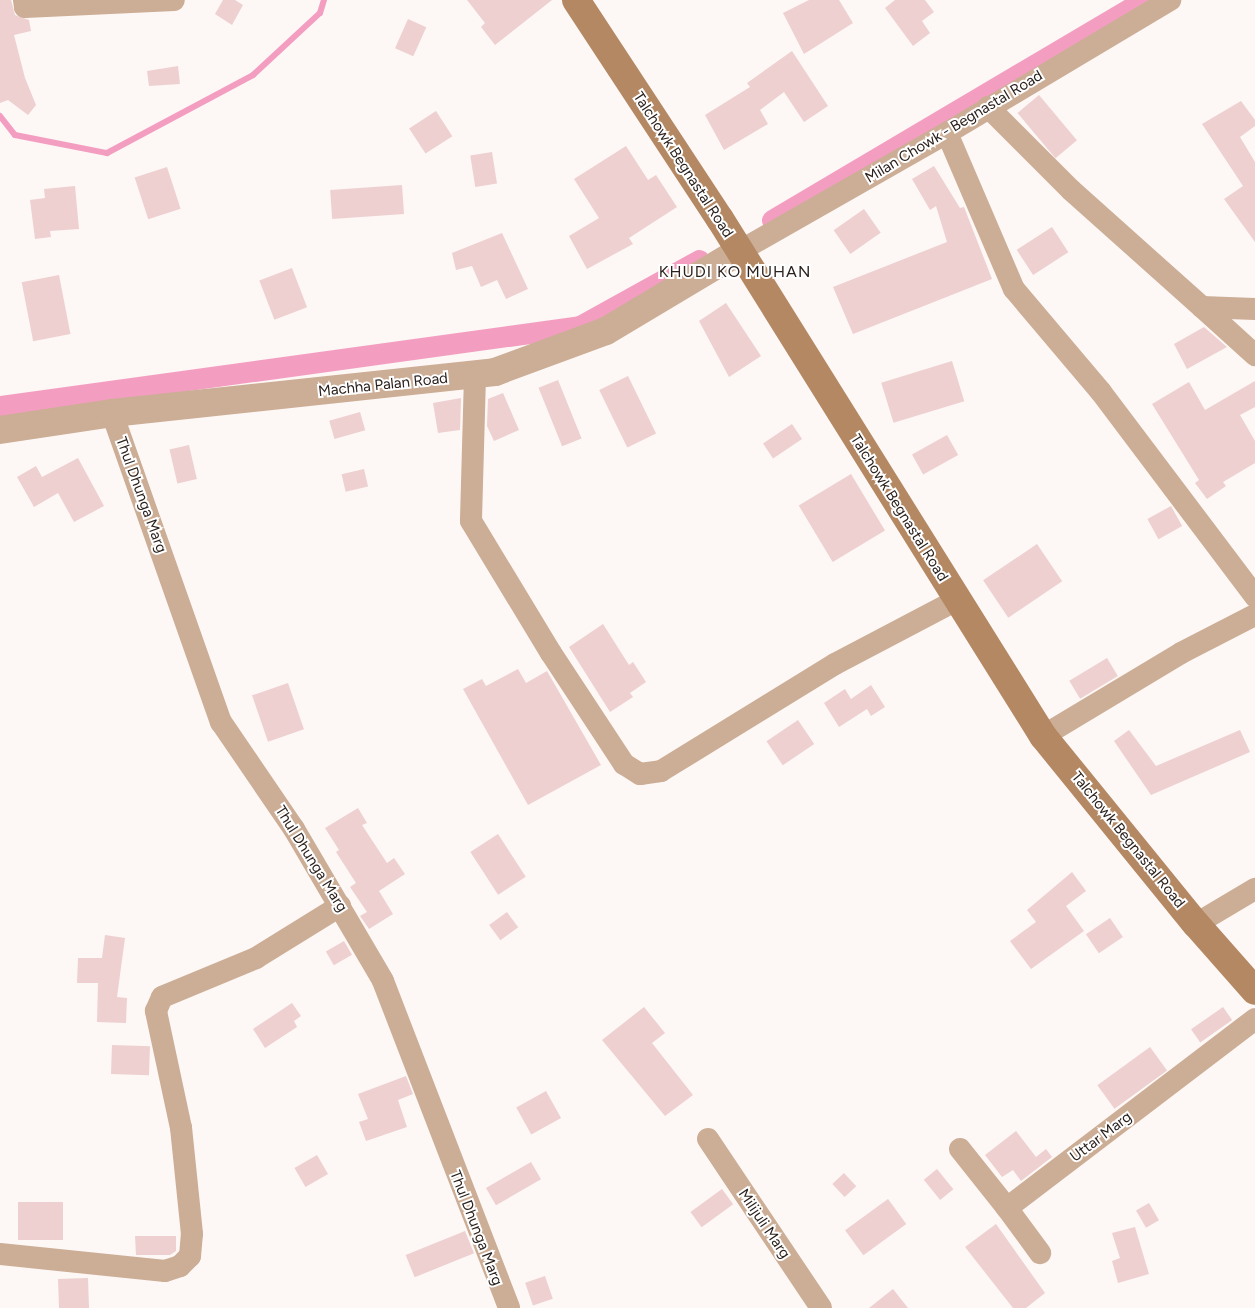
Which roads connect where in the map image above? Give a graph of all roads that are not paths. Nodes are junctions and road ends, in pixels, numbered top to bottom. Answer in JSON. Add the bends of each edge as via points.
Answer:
{"nodes":[{"id":1,"x":24,"y":0,"type":"edge"},
{"id":2,"x":174,"y":0,"type":"edge"},
{"id":3,"x":576,"y":0,"type":"edge"},
{"id":4,"x":1170,"y":0,"type":"edge"},
{"id":5,"x":988,"y":107,"type":"junction"},
{"id":6,"x":947,"y":134,"type":"junction"},
{"id":7,"x":738,"y":252,"type":"junction"},
{"id":8,"x":1202,"y":307,"type":"junction"},
{"id":9,"x":1255,"y":309,"type":"edge"},
{"id":10,"x":1255,"y":355,"type":"edge"},
{"id":11,"x":475,"y":376,"type":"junction"},
{"id":12,"x":112,"y":413,"type":"junction"},
{"id":13,"x":0,"y":430,"type":"edge"},
{"id":14,"x":1255,"y":596,"type":"edge"},
{"id":15,"x":957,"y":600,"type":"junction"},
{"id":16,"x":1255,"y":615,"type":"edge"},
{"id":17,"x":1043,"y":736,"type":"junction"},
{"id":18,"x":1255,"y":889,"type":"edge"},
{"id":19,"x":340,"y":906,"type":"junction"},
{"id":20,"x":1196,"y":924,"type":"junction"},
{"id":21,"x":1255,"y":991,"type":"edge"},
{"id":22,"x":1255,"y":1019,"type":"edge"},
{"id":23,"x":708,"y":1139,"type":"dead end"},
{"id":24,"x":960,"y":1149,"type":"dead end"},
{"id":25,"x":1007,"y":1208,"type":"junction"},
{"id":26,"x":1040,"y":1253,"type":"dead end"},
{"id":27,"x":0,"y":1254,"type":"edge"},
{"id":28,"x":509,"y":1308,"type":"edge"},
{"id":29,"x":821,"y":1308,"type":"edge"}],
"edges":[{"from":1,"to":2,"type":"street","via":[[25,7]]},
{"from":3,"to":7,"type":"main road","name":"Talchowk Begnastal Road"},
{"from":4,"to":5,"type":"street","name":"Milan Chowk - Begnastal Road"},
{"from":5,"to":6,"type":"street","name":"Milan Chowk - Begnastal Road"},
{"from":5,"to":8,"type":"street","via":[[1071,190]]},
{"from":6,"to":7,"type":"street","name":"Milan Chowk - Begnastal Road"},
{"from":6,"to":14,"type":"street","via":[[1014,289],[1101,392]]},
{"from":7,"to":11,"type":"street","name":"Machha Palan Road","via":[[606,331],[496,372]]},
{"from":7,"to":15,"type":"main road","name":"Talchowk Begnastal Road"},
{"from":8,"to":9,"type":"street"},
{"from":8,"to":10,"type":"street"},
{"from":11,"to":12,"type":"street","name":"Machha Palan Road"},
{"from":11,"to":15,"type":"street","via":[[471,521],[551,653],[624,764],[640,774],[661,771],[835,664]]},
{"from":12,"to":13,"type":"street","name":"Machha Palan Road"},
{"from":12,"to":19,"type":"street","name":"Thul Dhunga Marg","via":[[221,722],[294,829]]},
{"from":15,"to":17,"type":"main road","name":"Talchowk Begnastal Road"},
{"from":16,"to":17,"type":"street","via":[[1181,653]]},
{"from":17,"to":20,"type":"main road","name":"Talchowk Begnastal Road"},
{"from":18,"to":20,"type":"street"},
{"from":19,"to":27,"type":"street","via":[[256,958],[162,997],[156,1011],[181,1128],[192,1234],[190,1256],[180,1266],[166,1271]]},
{"from":19,"to":28,"type":"street","name":"Thul Dhunga Marg","via":[[383,981]]},
{"from":20,"to":21,"type":"main road","name":"Talchowk Begnastal Road"},
{"from":22,"to":25,"type":"street","name":"Uttar Marg"},
{"from":23,"to":29,"type":"street","name":"Milijuli Marg"},
{"from":24,"to":25,"type":"street"},
{"from":25,"to":26,"type":"street"}]}
